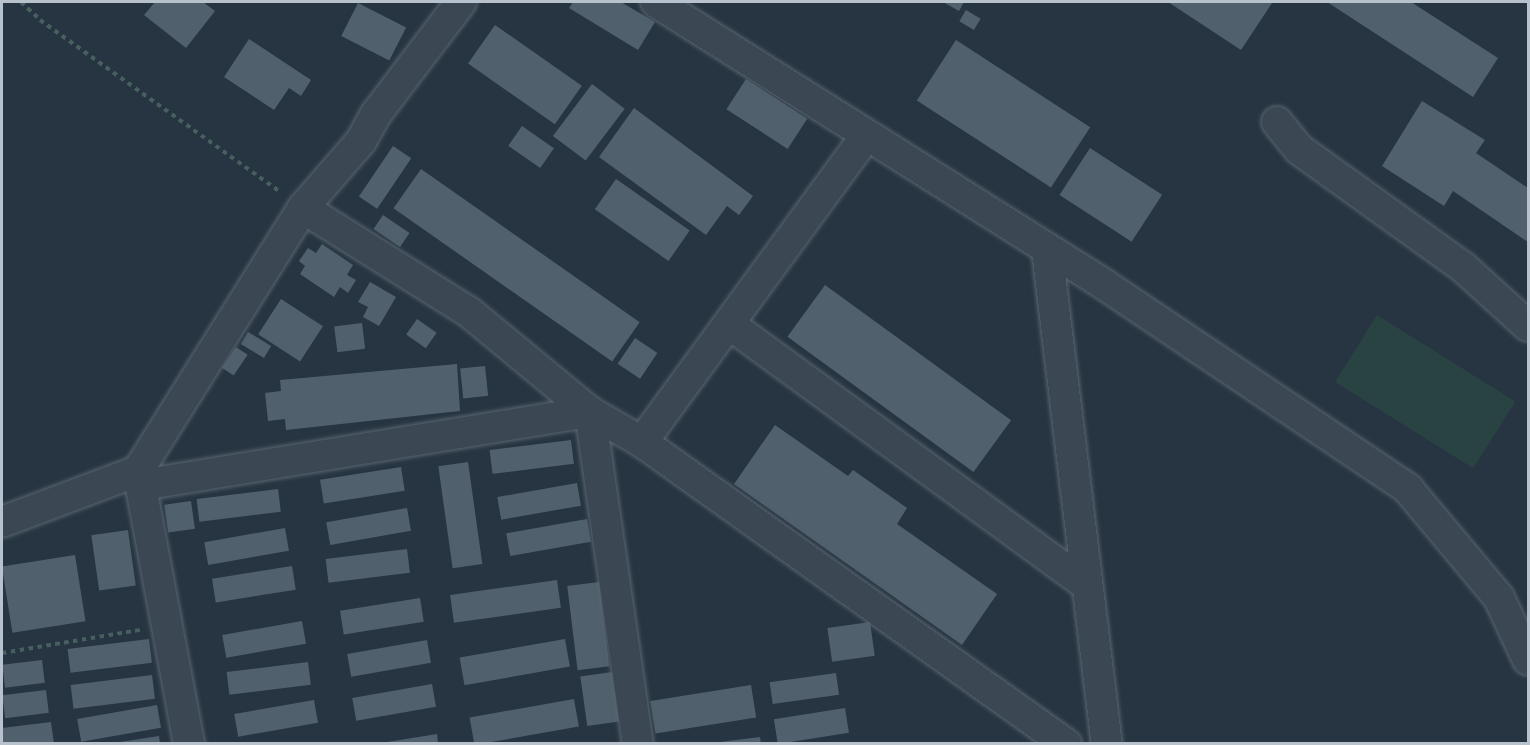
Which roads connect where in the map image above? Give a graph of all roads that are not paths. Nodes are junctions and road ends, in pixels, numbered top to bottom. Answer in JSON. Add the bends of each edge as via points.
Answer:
{"nodes":[{"id":1,"x":461,"y":2,"type":"edge"},
{"id":2,"x":656,"y":2,"type":"edge"},
{"id":3,"x":1277,"y":122,"type":"dead end"},
{"id":4,"x":866,"y":136,"type":"junction"},
{"id":5,"x":303,"y":208,"type":"junction"},
{"id":6,"x":1047,"y":250,"type":"junction"},
{"id":7,"x":729,"y":324,"type":"junction"},
{"id":8,"x":1528,"y":326,"type":"edge"},
{"id":9,"x":590,"y":412,"type":"junction"},
{"id":10,"x":642,"y":442,"type":"junction"},
{"id":11,"x":140,"y":478,"type":"junction"},
{"id":12,"x":2,"y":522,"type":"edge"},
{"id":13,"x":1088,"y":585,"type":"junction"},
{"id":14,"x":1528,"y":660,"type":"edge"},
{"id":15,"x":189,"y":744,"type":"edge"},
{"id":16,"x":638,"y":744,"type":"edge"},
{"id":17,"x":1066,"y":744,"type":"edge"},
{"id":18,"x":1107,"y":744,"type":"edge"}],
"edges":[{"from":1,"to":5,"type":"street","via":[[376,114],[361,141]]},
{"from":2,"to":4,"type":"street"},
{"from":3,"to":8,"type":"street","via":[[1300,150],[1464,268]]},
{"from":4,"to":6,"type":"street"},
{"from":4,"to":7,"type":"street"},
{"from":5,"to":9,"type":"street","via":[[469,312]]},
{"from":5,"to":11,"type":"street"},
{"from":6,"to":13,"type":"street"},
{"from":6,"to":14,"type":"street","via":[[1408,489],[1498,598]]},
{"from":7,"to":10,"type":"street"},
{"from":7,"to":13,"type":"street"},
{"from":9,"to":10,"type":"street"},
{"from":9,"to":11,"type":"street"},
{"from":9,"to":16,"type":"street"},
{"from":10,"to":17,"type":"street"},
{"from":11,"to":12,"type":"street"},
{"from":11,"to":15,"type":"street"},
{"from":13,"to":18,"type":"street"}]}
